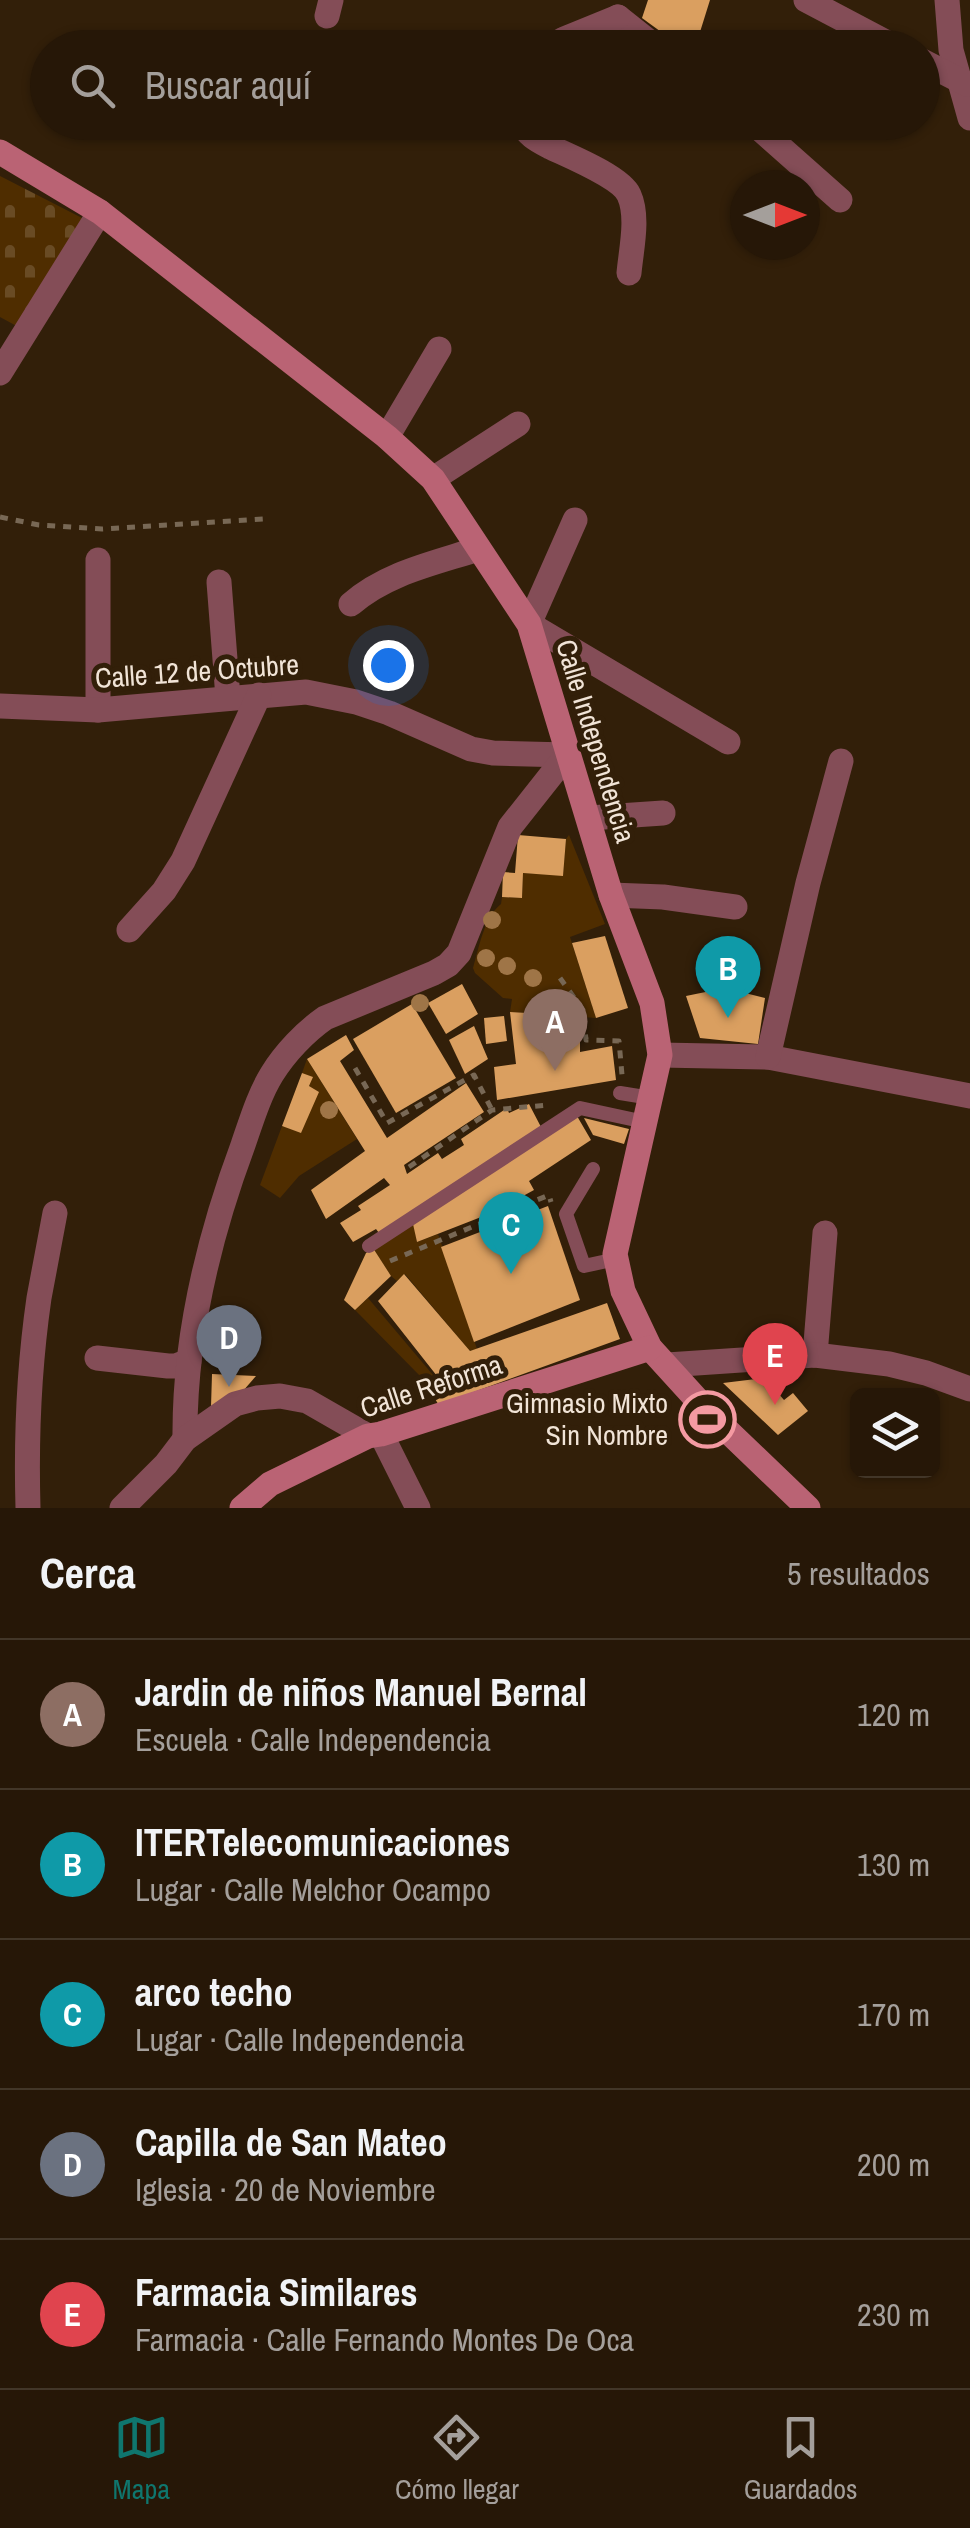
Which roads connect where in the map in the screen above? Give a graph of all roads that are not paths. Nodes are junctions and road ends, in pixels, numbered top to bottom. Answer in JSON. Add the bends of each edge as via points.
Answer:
{"nodes":[{"id":1,"x":806,"y":0,"type":"edge"},
{"id":2,"x":947,"y":0,"type":"edge"},
{"id":3,"x":620,"y":8,"type":"edge"},
{"id":4,"x":850,"y":11,"type":"edge"},
{"id":5,"x":579,"y":30,"type":"edge"},
{"id":6,"x":640,"y":30,"type":"edge"},
{"id":7,"x":874,"y":30,"type":"edge"},
{"id":8,"x":940,"y":70,"type":"edge"},
{"id":9,"x":964,"y":83,"type":"edge"},
{"id":10,"x":970,"y":118,"type":"edge"},
{"id":11,"x":538,"y":140,"type":"edge"},
{"id":12,"x":772,"y":140,"type":"edge"},
{"id":13,"x":0,"y":152,"type":"edge"},
{"id":14,"x":840,"y":200,"type":"dead end"},
{"id":15,"x":100,"y":212,"type":"junction"},
{"id":16,"x":629,"y":273,"type":"dead end"},
{"id":17,"x":438,"y":348,"type":"dead end"},
{"id":18,"x":0,"y":374,"type":"edge"},
{"id":19,"x":518,"y":424,"type":"dead end"},
{"id":20,"x":387,"y":437,"type":"junction"},
{"id":21,"x":432,"y":478,"type":"junction"},
{"id":22,"x":575,"y":520,"type":"dead end"},
{"id":23,"x":478,"y":549,"type":"junction"},
{"id":24,"x":98,"y":560,"type":"dead end"},
{"id":25,"x":220,"y":582,"type":"dead end"},
{"id":26,"x":351,"y":604,"type":"dead end"},
{"id":27,"x":528,"y":624,"type":"junction"},
{"id":28,"x":259,"y":695,"type":"junction"},
{"id":29,"x":228,"y":698,"type":"junction"},
{"id":30,"x":0,"y":706,"type":"edge"},
{"id":31,"x":98,"y":710,"type":"junction"},
{"id":32,"x":728,"y":742,"type":"dead end"},
{"id":33,"x":567,"y":755,"type":"junction"},
{"id":34,"x":841,"y":761,"type":"dead end"},
{"id":35,"x":663,"y":813,"type":"dead end"},
{"id":36,"x":589,"y":818,"type":"junction"},
{"id":37,"x":611,"y":895,"type":"junction"},
{"id":38,"x":735,"y":906,"type":"dead end"},
{"id":39,"x":129,"y":930,"type":"dead end"},
{"id":40,"x":660,"y":1054,"type":"junction"},
{"id":41,"x":768,"y":1057,"type":"junction"},
{"id":42,"x":620,"y":1094,"type":"dead end"},
{"id":43,"x":970,"y":1096,"type":"edge"},
{"id":44,"x":650,"y":1101,"type":"junction"},
{"id":45,"x":592,"y":1169,"type":"dead end"},
{"id":46,"x":56,"y":1213,"type":"dead end"},
{"id":47,"x":825,"y":1232,"type":"dead end"},
{"id":48,"x":369,"y":1246,"type":"dead end"},
{"id":49,"x":616,"y":1259,"type":"junction"},
{"id":50,"x":815,"y":1355,"type":"junction"},
{"id":51,"x":659,"y":1356,"type":"junction"},
{"id":52,"x":97,"y":1358,"type":"dead end"},
{"id":53,"x":189,"y":1361,"type":"junction"},
{"id":54,"x":970,"y":1390,"type":"edge"},
{"id":55,"x":374,"y":1435,"type":"junction"},
{"id":56,"x":186,"y":1440,"type":"junction"},
{"id":57,"x":28,"y":1508,"type":"edge"},
{"id":58,"x":122,"y":1508,"type":"edge"},
{"id":59,"x":242,"y":1508,"type":"edge"},
{"id":60,"x":418,"y":1508,"type":"edge"},
{"id":61,"x":808,"y":1508,"type":"edge"}],
"edges":[{"from":1,"to":4,"type":"street"},
{"from":2,"to":9,"type":"street","via":[[952,50]]},
{"from":3,"to":5,"type":"street"},
{"from":3,"to":6,"type":"street"},
{"from":4,"to":7,"type":"street"},
{"from":8,"to":9,"type":"street"},
{"from":9,"to":10,"type":"street"},
{"from":11,"to":16,"type":"street","via":[[627,190]]},
{"from":12,"to":14,"type":"street"},
{"from":13,"to":15,"type":"street","name":"Calle Independencia"},
{"from":15,"to":18,"type":"street"},
{"from":15,"to":20,"type":"street","name":"Calle Independencia"},
{"from":17,"to":20,"type":"street"},
{"from":19,"to":21,"type":"street"},
{"from":20,"to":21,"type":"street","name":"Calle Independencia"},
{"from":21,"to":23,"type":"street","name":"Calle Independencia"},
{"from":22,"to":27,"type":"street"},
{"from":23,"to":26,"type":"street","via":[[399,575]]},
{"from":23,"to":27,"type":"street","name":"Calle Independencia"},
{"from":24,"to":31,"type":"street"},
{"from":25,"to":29,"type":"street"},
{"from":27,"to":32,"type":"street"},
{"from":27,"to":33,"type":"street","name":"Calle Independencia"},
{"from":28,"to":29,"type":"street","name":"Calle 12 de Octubre"},
{"from":28,"to":33,"type":"street","name":"Calle 12 de Octubre","via":[[306,692],[356,702],[470,749]]},
{"from":28,"to":39,"type":"street","via":[[183,861]]},
{"from":29,"to":31,"type":"street","name":"Calle 12 de Octubre"},
{"from":30,"to":31,"type":"street","name":"Calle 12 de Octubre"},
{"from":33,"to":36,"type":"street","name":"Calle Independencia"},
{"from":33,"to":53,"type":"street","via":[[510,827],[459,953],[448,965],[325,1018],[272,1074],[220,1214]]},
{"from":34,"to":41,"type":"street"},
{"from":35,"to":36,"type":"street"},
{"from":36,"to":37,"type":"street","name":"Calle Independencia"},
{"from":37,"to":38,"type":"street"},
{"from":37,"to":40,"type":"street","name":"Calle Independencia","via":[[652,1003]]},
{"from":40,"to":41,"type":"street"},
{"from":40,"to":44,"type":"street","name":"Calle Independencia"},
{"from":41,"to":43,"type":"street"},
{"from":42,"to":44,"type":"lane"},
{"from":44,"to":48,"type":"lane","via":[[580,1108]]},
{"from":44,"to":49,"type":"street","name":"Calle Independencia"},
{"from":45,"to":49,"type":"lane","via":[[566,1214],[584,1266]]},
{"from":46,"to":57,"type":"street","via":[[39,1299]]},
{"from":47,"to":50,"type":"street"},
{"from":49,"to":51,"type":"street","name":"Calle Independencia","via":[[623,1291]]},
{"from":50,"to":51,"type":"street"},
{"from":50,"to":54,"type":"street","via":[[890,1364]]},
{"from":51,"to":55,"type":"street","name":"Calle Reforma"},
{"from":51,"to":61,"type":"street","name":"Calle Independencia"},
{"from":52,"to":53,"type":"street","via":[[168,1366]]},
{"from":53,"to":56,"type":"street"},
{"from":55,"to":56,"type":"street","via":[[307,1401],[280,1396],[235,1404]]},
{"from":55,"to":59,"type":"street","name":"Calle Reforma","via":[[270,1484]]},
{"from":55,"to":60,"type":"street"},
{"from":56,"to":58,"type":"street"}]}
